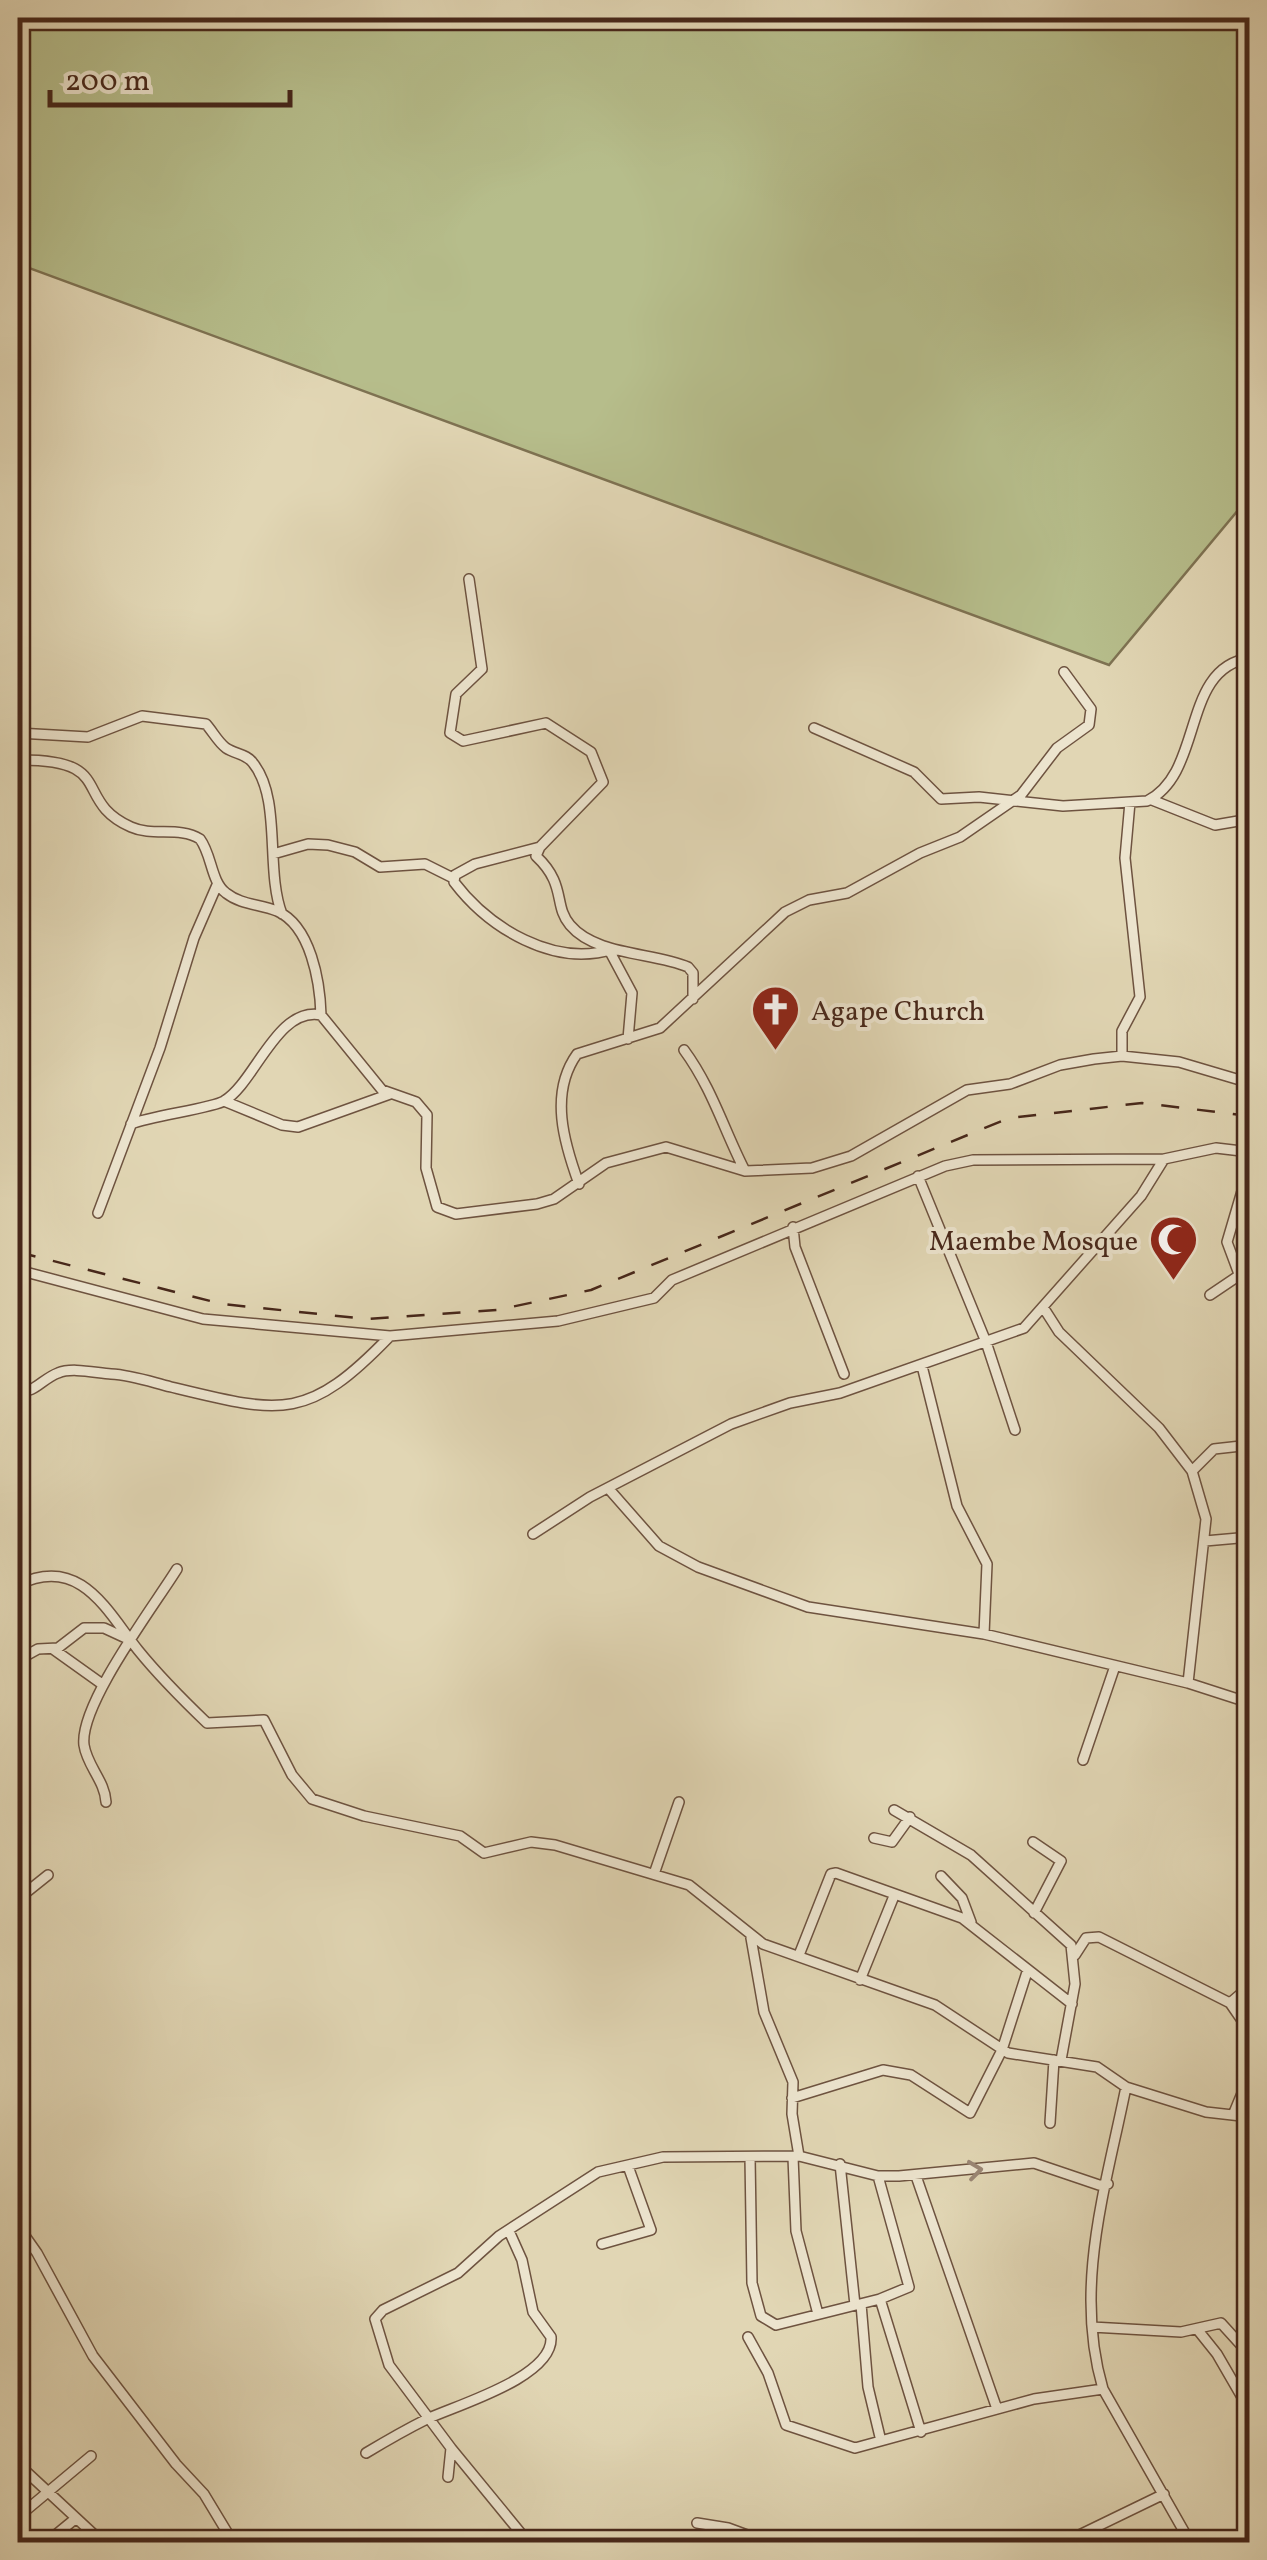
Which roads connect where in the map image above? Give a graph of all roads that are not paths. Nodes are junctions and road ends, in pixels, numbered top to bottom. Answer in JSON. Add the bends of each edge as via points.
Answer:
{"nodes":[{"id":1,"x":470,"y":579,"type":"dead end"},
{"id":2,"x":1250,"y":658,"type":"edge"},
{"id":3,"x":1064,"y":672,"type":"dead end"},
{"id":4,"x":814,"y":728,"type":"dead end"},
{"id":5,"x":18,"y":734,"type":"edge"},
{"id":6,"x":18,"y":760,"type":"edge"},
{"id":7,"x":1152,"y":800,"type":"junction"},
{"id":8,"x":1130,"y":802,"type":"junction"},
{"id":9,"x":1009,"y":804,"type":"junction"},
{"id":10,"x":1250,"y":819,"type":"edge"},
{"id":11,"x":540,"y":847,"type":"junction"},
{"id":12,"x":273,"y":854,"type":"junction"},
{"id":13,"x":453,"y":878,"type":"junction"},
{"id":14,"x":217,"y":885,"type":"junction"},
{"id":15,"x":282,"y":914,"type":"junction"},
{"id":16,"x":612,"y":949,"type":"junction"},
{"id":17,"x":694,"y":999,"type":"junction"},
{"id":18,"x":321,"y":1014,"type":"junction"},
{"id":19,"x":628,"y":1039,"type":"junction"},
{"id":20,"x":684,"y":1050,"type":"dead end"},
{"id":21,"x":1122,"y":1056,"type":"junction"},
{"id":22,"x":1250,"y":1083,"type":"edge"},
{"id":23,"x":390,"y":1094,"type":"junction"},
{"id":24,"x":224,"y":1101,"type":"junction"},
{"id":25,"x":131,"y":1124,"type":"junction"},
{"id":26,"x":1250,"y":1152,"type":"edge"},
{"id":27,"x":1164,"y":1158,"type":"junction"},
{"id":28,"x":1250,"y":1164,"type":"edge"},
{"id":29,"x":746,"y":1171,"type":"junction"},
{"id":30,"x":918,"y":1176,"type":"junction"},
{"id":31,"x":579,"y":1184,"type":"junction"},
{"id":32,"x":98,"y":1212,"type":"dead end"},
{"id":33,"x":793,"y":1227,"type":"junction"},
{"id":34,"x":1250,"y":1268,"type":"edge"},
{"id":35,"x":18,"y":1270,"type":"edge"},
{"id":36,"x":1238,"y":1274,"type":"junction"},
{"id":37,"x":1210,"y":1294,"type":"dead end"},
{"id":38,"x":1043,"y":1308,"type":"junction"},
{"id":39,"x":1048,"y":1319,"type":"junction"},
{"id":40,"x":1030,"y":1324,"type":"junction"},
{"id":41,"x":390,"y":1336,"type":"junction"},
{"id":42,"x":986,"y":1342,"type":"junction"},
{"id":43,"x":922,"y":1366,"type":"junction"},
{"id":44,"x":844,"y":1374,"type":"dead end"},
{"id":45,"x":18,"y":1392,"type":"edge"},
{"id":46,"x":1015,"y":1430,"type":"dead end"},
{"id":47,"x":1250,"y":1445,"type":"edge"},
{"id":48,"x":1192,"y":1470,"type":"junction"},
{"id":49,"x":608,"y":1488,"type":"junction"},
{"id":50,"x":534,"y":1534,"type":"dead end"},
{"id":51,"x":1250,"y":1537,"type":"edge"},
{"id":52,"x":1206,"y":1541,"type":"junction"},
{"id":53,"x":176,"y":1570,"type":"dead end"},
{"id":54,"x":18,"y":1585,"type":"edge"},
{"id":55,"x":984,"y":1634,"type":"junction"},
{"id":56,"x":131,"y":1641,"type":"junction"},
{"id":57,"x":53,"y":1649,"type":"junction"},
{"id":58,"x":18,"y":1660,"type":"edge"},
{"id":59,"x":1116,"y":1666,"type":"junction"},
{"id":60,"x":1188,"y":1683,"type":"junction"},
{"id":61,"x":102,"y":1684,"type":"junction"},
{"id":62,"x":1250,"y":1703,"type":"edge"},
{"id":63,"x":1083,"y":1760,"type":"dead end"},
{"id":64,"x":106,"y":1802,"type":"dead end"},
{"id":65,"x":680,"y":1802,"type":"dead end"},
{"id":66,"x":894,"y":1810,"type":"dead end"},
{"id":67,"x":910,"y":1817,"type":"junction"},
{"id":68,"x":874,"y":1838,"type":"dead end"},
{"id":69,"x":1032,"y":1842,"type":"dead end"},
{"id":70,"x":654,"y":1874,"type":"junction"},
{"id":71,"x":48,"y":1875,"type":"dead end"},
{"id":72,"x":941,"y":1876,"type":"dead end"},
{"id":73,"x":894,"y":1896,"type":"junction"},
{"id":74,"x":18,"y":1899,"type":"edge"},
{"id":75,"x":1034,"y":1913,"type":"junction"},
{"id":76,"x":972,"y":1924,"type":"junction"},
{"id":77,"x":751,"y":1938,"type":"junction"},
{"id":78,"x":1075,"y":1955,"type":"junction"},
{"id":79,"x":800,"y":1956,"type":"junction"},
{"id":80,"x":1026,"y":1972,"type":"junction"},
{"id":81,"x":860,"y":1980,"type":"junction"},
{"id":82,"x":1250,"y":1986,"type":"edge"},
{"id":83,"x":1230,"y":2003,"type":"junction"},
{"id":84,"x":1072,"y":2004,"type":"junction"},
{"id":85,"x":1250,"y":2032,"type":"edge"},
{"id":86,"x":1002,"y":2050,"type":"junction"},
{"id":87,"x":1058,"y":2060,"type":"junction"},
{"id":88,"x":1250,"y":2074,"type":"edge"},
{"id":89,"x":1126,"y":2087,"type":"junction"},
{"id":90,"x":792,"y":2098,"type":"junction"},
{"id":91,"x":1232,"y":2115,"type":"junction"},
{"id":92,"x":1250,"y":2117,"type":"edge"},
{"id":93,"x":1050,"y":2123,"type":"dead end"},
{"id":94,"x":796,"y":2156,"type":"junction"},
{"id":95,"x":750,"y":2157,"type":"junction"},
{"id":96,"x":840,"y":2164,"type":"junction"},
{"id":97,"x":628,"y":2166,"type":"junction"},
{"id":98,"x":878,"y":2176,"type":"junction"},
{"id":99,"x":916,"y":2176,"type":"junction"},
{"id":100,"x":1108,"y":2184,"type":"junction"},
{"id":101,"x":18,"y":2226,"type":"edge"},
{"id":102,"x":509,"y":2231,"type":"junction"},
{"id":103,"x":602,"y":2244,"type":"dead end"},
{"id":104,"x":880,"y":2299,"type":"junction"},
{"id":105,"x":858,"y":2304,"type":"junction"},
{"id":106,"x":818,"y":2314,"type":"junction"},
{"id":107,"x":1092,"y":2327,"type":"junction"},
{"id":108,"x":1197,"y":2329,"type":"junction"},
{"id":109,"x":748,"y":2337,"type":"dead end"},
{"id":110,"x":1250,"y":2354,"type":"edge"},
{"id":111,"x":1104,"y":2388,"type":"junction"},
{"id":112,"x":997,"y":2409,"type":"junction"},
{"id":113,"x":1250,"y":2411,"type":"edge"},
{"id":114,"x":429,"y":2418,"type":"junction"},
{"id":115,"x":922,"y":2432,"type":"junction"},
{"id":116,"x":880,"y":2437,"type":"junction"},
{"id":117,"x":451,"y":2448,"type":"junction"},
{"id":118,"x":366,"y":2454,"type":"dead end"},
{"id":119,"x":90,"y":2456,"type":"dead end"},
{"id":120,"x":18,"y":2464,"type":"edge"},
{"id":121,"x":448,"y":2477,"type":"dead end"},
{"id":122,"x":46,"y":2492,"type":"junction"},
{"id":123,"x":1164,"y":2494,"type":"junction"},
{"id":124,"x":18,"y":2517,"type":"edge"},
{"id":125,"x":75,"y":2519,"type":"junction"},
{"id":126,"x":697,"y":2523,"type":"dead end"},
{"id":127,"x":524,"y":2537,"type":"dead end"},
{"id":128,"x":47,"y":2542,"type":"edge"},
{"id":129,"x":102,"y":2542,"type":"edge"},
{"id":130,"x":233,"y":2542,"type":"edge"},
{"id":131,"x":766,"y":2542,"type":"edge"},
{"id":132,"x":1067,"y":2542,"type":"edge"},
{"id":133,"x":1190,"y":2542,"type":"edge"}],
"edges":[{"from":1,"to":11,"type":"street","via":[[482,669],[456,694],[450,734],[463,741],[546,723],[581,743],[602,772],[598,790]]},
{"from":2,"to":7,"type":"street","via":[[1228,663],[1210,679],[1178,769]]},
{"from":3,"to":9,"type":"street","via":[[1091,709],[1089,724],[1057,748],[1032,785]]},
{"from":4,"to":9,"type":"street","via":[[914,772],[941,799]]},
{"from":5,"to":12,"type":"street","via":[[88,737],[142,716],[200,720],[226,748],[253,762],[271,820]]},
{"from":6,"to":14,"type":"street","via":[[81,769],[101,802],[127,826],[200,838]]},
{"from":7,"to":8,"type":"street"},
{"from":7,"to":10,"type":"street","via":[[1215,825]]},
{"from":8,"to":9,"type":"street"},
{"from":8,"to":21,"type":"street","via":[[1125,858],[1140,997],[1122,1032]]},
{"from":9,"to":17,"type":"street","via":[[960,837],[847,894],[785,912]]},
{"from":11,"to":13,"type":"street","via":[[466,867]]},
{"from":11,"to":16,"type":"street","via":[[536,856],[557,882],[568,923]]},
{"from":12,"to":13,"type":"street","via":[[328,844],[380,867],[425,864]]},
{"from":12,"to":15,"type":"street","via":[[273,889]]},
{"from":13,"to":16,"type":"street","via":[[468,900],[515,938],[584,955]]},
{"from":14,"to":15,"type":"street","via":[[239,901]]},
{"from":14,"to":25,"type":"street"},
{"from":15,"to":18,"type":"street","via":[[307,948]]},
{"from":16,"to":17,"type":"street","via":[[688,967]]},
{"from":16,"to":19,"type":"street","via":[[632,993]]},
{"from":17,"to":19,"type":"street","via":[[660,1028]]},
{"from":18,"to":23,"type":"street"},
{"from":18,"to":24,"type":"street","via":[[292,1022]]},
{"from":19,"to":31,"type":"street","via":[[582,1052],[568,1070],[564,1138]]},
{"from":20,"to":29,"type":"street","via":[[708,1084]]},
{"from":21,"to":22,"type":"street","via":[[1199,1066]]},
{"from":21,"to":29,"type":"street","via":[[967,1090],[830,1163]]},
{"from":23,"to":24,"type":"street","via":[[298,1127]]},
{"from":23,"to":31,"type":"street","via":[[416,1102],[426,1114],[430,1192],[444,1212],[537,1204]]},
{"from":24,"to":25,"type":"street"},
{"from":25,"to":32,"type":"street"},
{"from":26,"to":27,"type":"street","via":[[1216,1148]]},
{"from":27,"to":30,"type":"street","via":[[973,1160]]},
{"from":27,"to":38,"type":"street","via":[[1141,1196]]},
{"from":28,"to":36,"type":"street","via":[[1226,1242]]},
{"from":29,"to":31,"type":"street","via":[[666,1147],[606,1163]]},
{"from":30,"to":33,"type":"street"},
{"from":30,"to":42,"type":"street"},
{"from":33,"to":41,"type":"street","via":[[672,1280],[654,1298],[558,1322]]},
{"from":33,"to":44,"type":"street"},
{"from":34,"to":36,"type":"street"},
{"from":35,"to":41,"type":"street","via":[[202,1319]]},
{"from":36,"to":37,"type":"street"},
{"from":38,"to":39,"type":"street"},
{"from":38,"to":40,"type":"street"},
{"from":39,"to":40,"type":"street"},
{"from":39,"to":48,"type":"street","via":[[1159,1428]]},
{"from":40,"to":42,"type":"street"},
{"from":41,"to":45,"type":"street","via":[[345,1379],[296,1407],[70,1371]]},
{"from":42,"to":43,"type":"street"},
{"from":42,"to":46,"type":"street"},
{"from":43,"to":49,"type":"street","via":[[731,1424]]},
{"from":43,"to":55,"type":"street","via":[[957,1506],[986,1564]]},
{"from":47,"to":48,"type":"street","via":[[1214,1449]]},
{"from":48,"to":52,"type":"street"},
{"from":49,"to":50,"type":"street"},
{"from":49,"to":55,"type":"street","via":[[644,1535],[698,1567],[808,1607]]},
{"from":51,"to":52,"type":"street"},
{"from":52,"to":60,"type":"street"},
{"from":53,"to":56,"type":"street"},
{"from":54,"to":56,"type":"street","via":[[39,1578],[88,1587]]},
{"from":55,"to":59,"type":"street"},
{"from":56,"to":57,"type":"street","via":[[104,1628],[84,1628]]},
{"from":56,"to":61,"type":"street"},
{"from":56,"to":70,"type":"street","via":[[207,1723],[264,1720],[312,1799],[460,1836],[488,1854],[540,1842]]},
{"from":57,"to":58,"type":"street"},
{"from":57,"to":61,"type":"street"},
{"from":59,"to":60,"type":"street"},
{"from":59,"to":63,"type":"street"},
{"from":60,"to":62,"type":"street"},
{"from":61,"to":64,"type":"street","via":[[84,1744]]},
{"from":65,"to":70,"type":"street"},
{"from":66,"to":67,"type":"street"},
{"from":67,"to":68,"type":"street","via":[[892,1842]]},
{"from":67,"to":75,"type":"street","via":[[971,1856]]},
{"from":69,"to":75,"type":"street","via":[[1061,1861]]},
{"from":70,"to":77,"type":"street","via":[[689,1885]]},
{"from":71,"to":74,"type":"street"},
{"from":72,"to":76,"type":"street","via":[[962,1898]]},
{"from":73,"to":76,"type":"street"},
{"from":73,"to":79,"type":"street","via":[[831,1874]]},
{"from":73,"to":81,"type":"street"},
{"from":75,"to":78,"type":"street"},
{"from":76,"to":80,"type":"street"},
{"from":77,"to":79,"type":"street"},
{"from":77,"to":90,"type":"street","via":[[764,2012],[788,2064]]},
{"from":78,"to":83,"type":"street","via":[[1086,1938],[1099,1936]]},
{"from":78,"to":84,"type":"street"},
{"from":79,"to":81,"type":"street"},
{"from":80,"to":84,"type":"street"},
{"from":80,"to":86,"type":"street"},
{"from":81,"to":86,"type":"street","via":[[957,2016]]},
{"from":82,"to":83,"type":"street"},
{"from":83,"to":85,"type":"street"},
{"from":84,"to":87,"type":"street"},
{"from":86,"to":87,"type":"street"},
{"from":86,"to":90,"type":"street","via":[[970,2113],[930,2085],[882,2070]]},
{"from":87,"to":89,"type":"street","via":[[1098,2067]]},
{"from":87,"to":93,"type":"street"},
{"from":88,"to":91,"type":"street"},
{"from":89,"to":91,"type":"street"},
{"from":89,"to":100,"type":"street"},
{"from":90,"to":94,"type":"street"},
{"from":91,"to":92,"type":"street"},
{"from":94,"to":95,"type":"street"},
{"from":94,"to":96,"type":"street"},
{"from":94,"to":106,"type":"street","via":[[796,2231]]},
{"from":95,"to":97,"type":"street","via":[[676,2156]]},
{"from":95,"to":106,"type":"street","via":[[756,2309],[776,2325]]},
{"from":96,"to":98,"type":"street"},
{"from":96,"to":105,"type":"street"},
{"from":97,"to":102,"type":"street","via":[[598,2172]]},
{"from":97,"to":103,"type":"street","via":[[651,2230]]},
{"from":98,"to":99,"type":"street"},
{"from":98,"to":104,"type":"street","via":[[909,2283],[905,2291]]},
{"from":99,"to":100,"type":"street","one_way":true,"via":[[1034,2162]]},
{"from":99,"to":112,"type":"street"},
{"from":100,"to":107,"type":"street","via":[[1090,2263]]},
{"from":101,"to":130,"type":"street","via":[[93,2356],[204,2494]]},
{"from":102,"to":114,"type":"street","via":[[533,2312],[552,2344],[508,2384]]},
{"from":102,"to":114,"type":"street","via":[[458,2273],[375,2319],[390,2365]]},
{"from":104,"to":105,"type":"street"},
{"from":104,"to":115,"type":"street"},
{"from":105,"to":106,"type":"street"},
{"from":105,"to":116,"type":"street"},
{"from":107,"to":108,"type":"street"},
{"from":107,"to":111,"type":"street"},
{"from":108,"to":110,"type":"street","via":[[1221,2322]]},
{"from":108,"to":113,"type":"street"},
{"from":109,"to":116,"type":"street","via":[[786,2425],[846,2447]]},
{"from":111,"to":112,"type":"street"},
{"from":111,"to":123,"type":"street"},
{"from":112,"to":115,"type":"street"},
{"from":114,"to":117,"type":"street"},
{"from":114,"to":118,"type":"street"},
{"from":115,"to":116,"type":"street"},
{"from":117,"to":121,"type":"street"},
{"from":117,"to":127,"type":"street"},
{"from":119,"to":122,"type":"street"},
{"from":120,"to":122,"type":"street"},
{"from":122,"to":124,"type":"street"},
{"from":122,"to":125,"type":"street"},
{"from":123,"to":132,"type":"street"},
{"from":123,"to":133,"type":"street"},
{"from":125,"to":128,"type":"street"},
{"from":125,"to":129,"type":"street"},
{"from":126,"to":131,"type":"street"}]}
